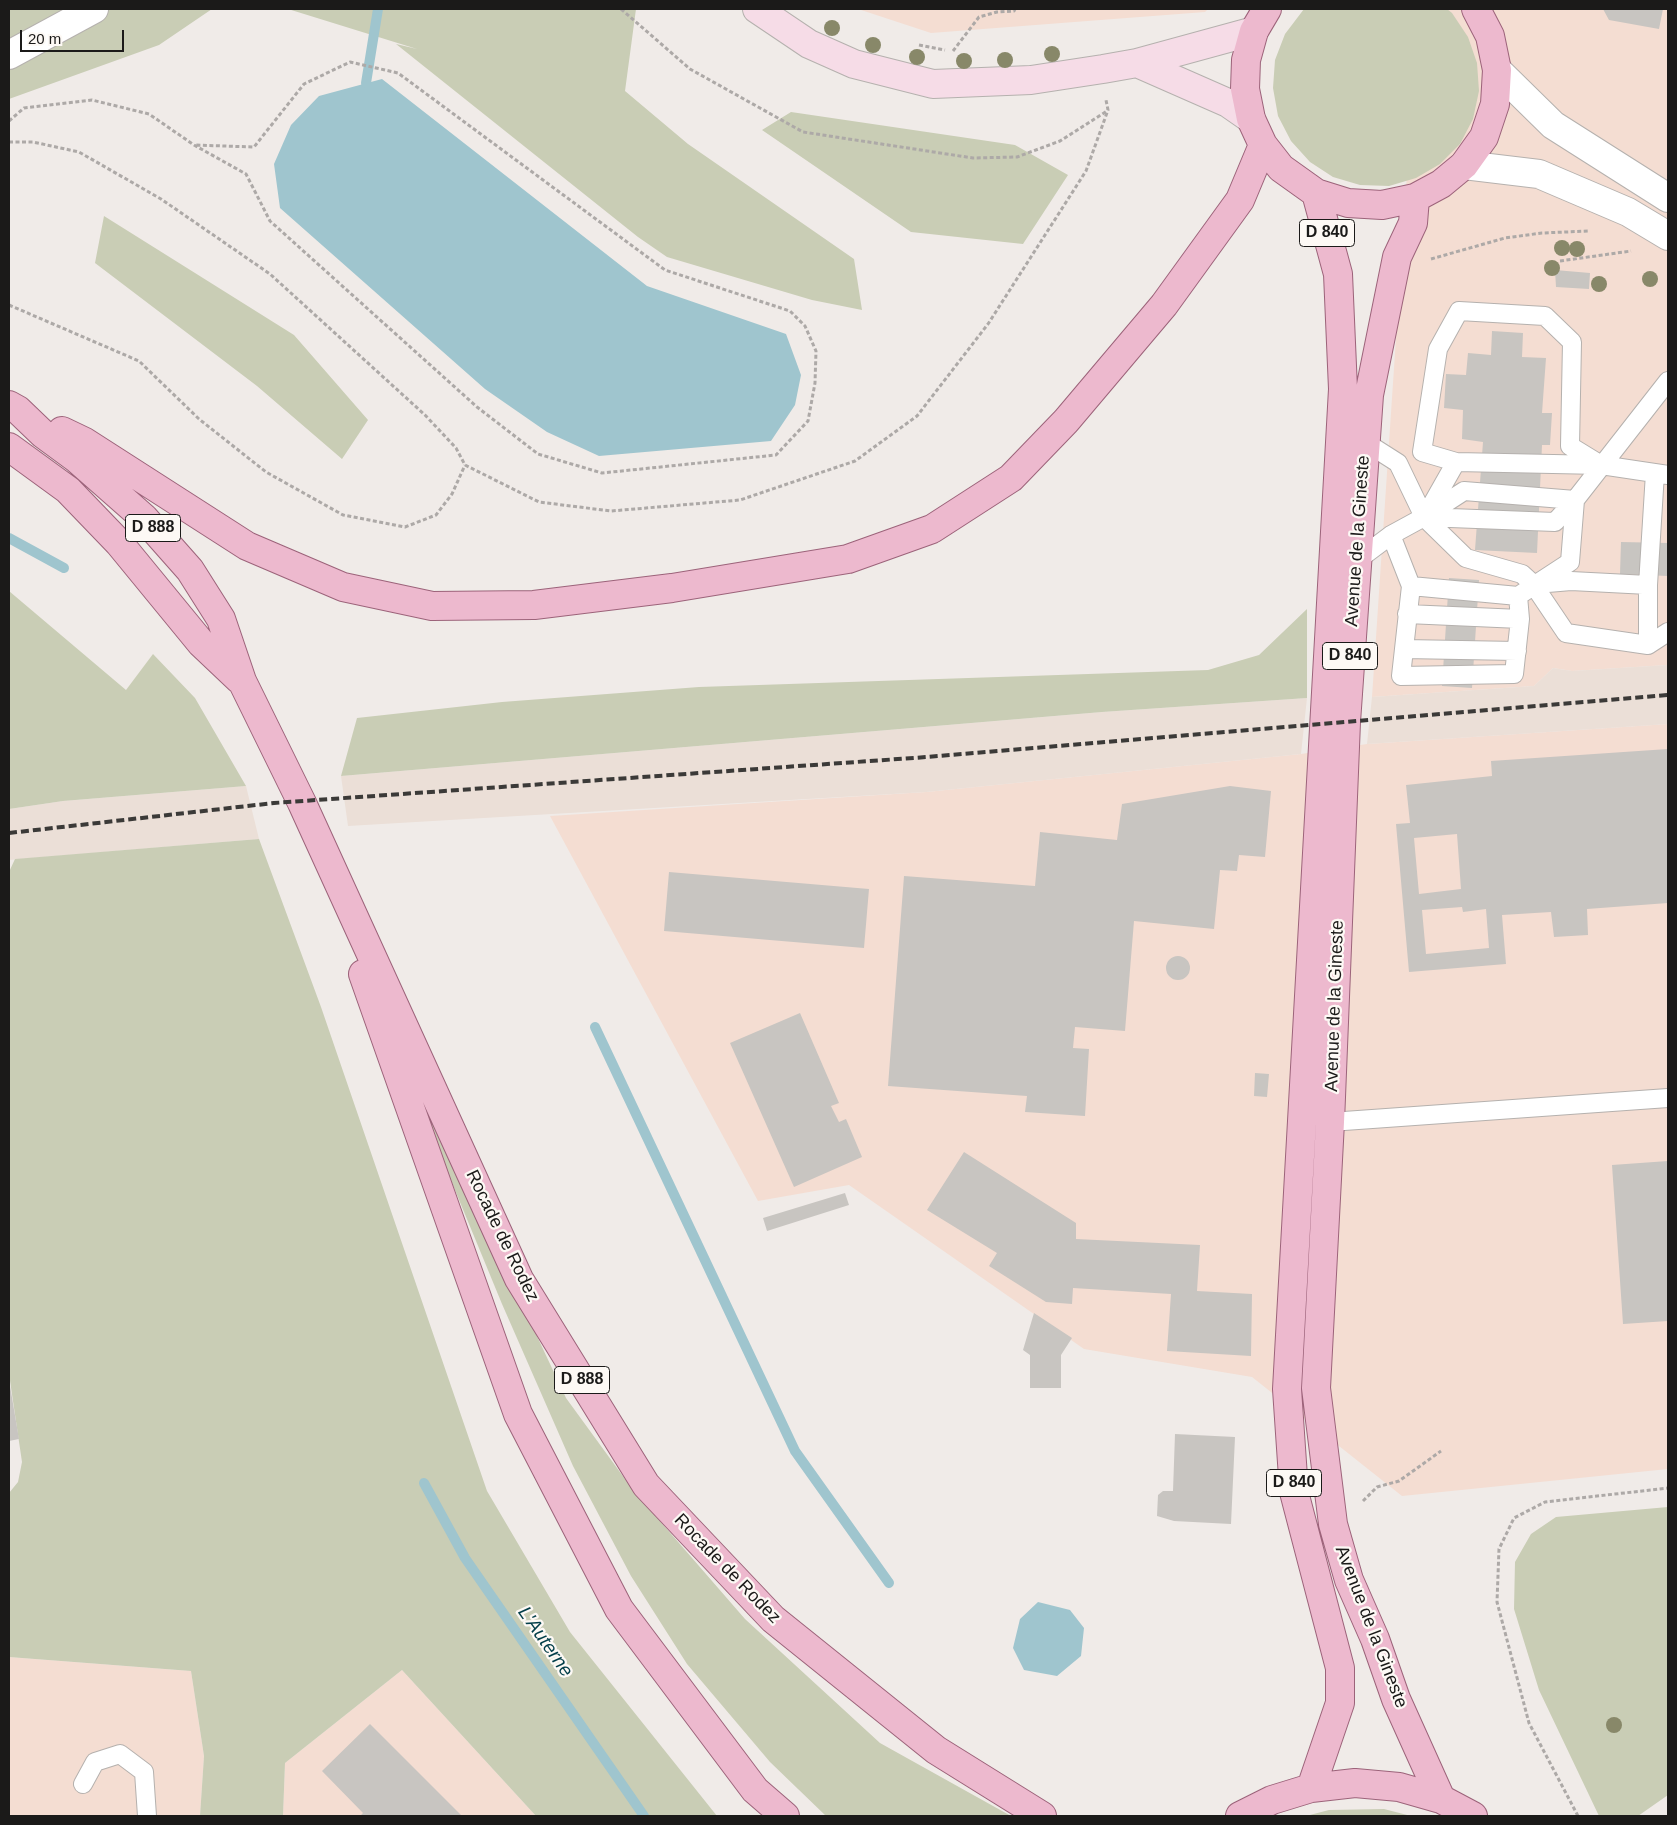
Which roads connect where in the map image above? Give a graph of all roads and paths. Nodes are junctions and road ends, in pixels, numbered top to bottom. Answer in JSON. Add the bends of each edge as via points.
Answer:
{"nodes":[{"id":1,"x":94,"y":9,"type":"edge"},
{"id":2,"x":620,"y":9,"type":"edge"},
{"id":3,"x":757,"y":9,"type":"edge"},
{"id":4,"x":1015,"y":9,"type":"edge"},
{"id":5,"x":1476,"y":9,"type":"edge"},
{"id":6,"x":1260,"y":20,"type":"edge"},
{"id":7,"x":917,"y":45,"type":"dead end"},
{"id":8,"x":9,"y":55,"type":"edge"},
{"id":9,"x":1137,"y":63,"type":"junction"},
{"id":10,"x":1103,"y":69,"type":"junction"},
{"id":11,"x":1498,"y":70,"type":"junction"},
{"id":12,"x":1108,"y":110,"type":"junction"},
{"id":13,"x":1251,"y":119,"type":"junction"},
{"id":14,"x":9,"y":121,"type":"edge"},
{"id":15,"x":9,"y":142,"type":"edge"},
{"id":16,"x":194,"y":145,"type":"junction"},
{"id":17,"x":1263,"y":145,"type":"junction"},
{"id":18,"x":1464,"y":165,"type":"junction"},
{"id":19,"x":1316,"y":193,"type":"junction"},
{"id":20,"x":1415,"y":198,"type":"junction"},
{"id":21,"x":1668,"y":198,"type":"edge"},
{"id":22,"x":1598,"y":234,"type":"dead end"},
{"id":23,"x":1668,"y":236,"type":"edge"},
{"id":24,"x":1640,"y":250,"type":"dead end"},
{"id":25,"x":1433,"y":259,"type":"dead end"},
{"id":26,"x":1560,"y":262,"type":"dead end"},
{"id":27,"x":9,"y":305,"type":"edge"},
{"id":28,"x":1668,"y":381,"type":"edge"},
{"id":29,"x":13,"y":407,"type":"edge"},
{"id":30,"x":1365,"y":442,"type":"junction"},
{"id":31,"x":9,"y":447,"type":"edge"},
{"id":32,"x":1456,"y":462,"type":"junction"},
{"id":33,"x":465,"y":465,"type":"junction"},
{"id":34,"x":1602,"y":465,"type":"junction"},
{"id":35,"x":1661,"y":474,"type":"edge"},
{"id":36,"x":1575,"y":500,"type":"junction"},
{"id":37,"x":1424,"y":517,"type":"junction"},
{"id":38,"x":1391,"y":535,"type":"junction"},
{"id":39,"x":1355,"y":562,"type":"junction"},
{"id":40,"x":1533,"y":584,"type":"junction"},
{"id":41,"x":1648,"y":585,"type":"junction"},
{"id":42,"x":1410,"y":586,"type":"junction"},
{"id":43,"x":1518,"y":596,"type":"junction"},
{"id":44,"x":1407,"y":614,"type":"junction"},
{"id":45,"x":1520,"y":619,"type":"junction"},
{"id":46,"x":1668,"y":632,"type":"edge"},
{"id":47,"x":1648,"y":645,"type":"junction"},
{"id":48,"x":1404,"y":649,"type":"junction"},
{"id":49,"x":1516,"y":651,"type":"junction"},
{"id":50,"x":242,"y":681,"type":"junction"},
{"id":51,"x":302,"y":803,"type":"junction"},
{"id":52,"x":1668,"y":1098,"type":"edge"},
{"id":53,"x":1330,"y":1122,"type":"junction"},
{"id":54,"x":1441,"y":1450,"type":"dead end"},
{"id":55,"x":1668,"y":1488,"type":"edge"},
{"id":56,"x":1360,"y":1504,"type":"dead end"},
{"id":57,"x":83,"y":1784,"type":"dead end"},
{"id":58,"x":1311,"y":1788,"type":"junction"},
{"id":59,"x":1441,"y":1799,"type":"junction"},
{"id":60,"x":146,"y":1816,"type":"edge"},
{"id":61,"x":785,"y":1816,"type":"edge"},
{"id":62,"x":1042,"y":1816,"type":"edge"},
{"id":63,"x":1240,"y":1816,"type":"edge"},
{"id":64,"x":1473,"y":1816,"type":"edge"},
{"id":65,"x":1578,"y":1816,"type":"edge"}],
"edges":[{"from":1,"to":8,"type":"street"},
{"from":2,"to":12,"type":"path","via":[[690,68],[803,132],[973,158],[1017,156],[1060,141]]},
{"from":3,"to":10,"type":"main road","via":[[809,44],[854,64],[933,84],[1032,80]]},
{"from":4,"to":7,"type":"path","via":[[979,17],[953,51]]},
{"from":5,"to":11,"type":"main road","via":[[1490,36]]},
{"from":6,"to":9,"type":"main road"},
{"from":6,"to":13,"type":"main road","via":[[1246,60],[1245,90]]},
{"from":9,"to":10,"type":"main road"},
{"from":9,"to":13,"type":"main road","via":[[1228,103]]},
{"from":10,"to":12,"type":"path"},
{"from":11,"to":18,"type":"main road","via":[[1495,104],[1484,137]]},
{"from":11,"to":21,"type":"street","via":[[1553,125]]},
{"from":12,"to":33,"type":"path","via":[[1086,171],[988,324],[916,416],[856,462],[740,500],[611,511],[539,502]]},
{"from":13,"to":17,"type":"main road"},
{"from":14,"to":16,"type":"path","via":[[24,108],[92,100],[149,114]]},
{"from":15,"to":33,"type":"path","via":[[33,142],[78,152],[161,199],[270,274],[425,414],[456,448]]},
{"from":16,"to":16,"type":"path","via":[[246,174],[270,221],[477,408],[538,454],[602,473],[776,455],[808,421],[816,351],[805,326],[790,311],[665,270],[398,73],[350,62],[304,84],[254,147]]},
{"from":17,"to":19,"type":"main road","via":[[1281,168]]},
{"from":17,"to":29,"type":"main road","via":[[1240,200],[1164,305],[1066,421],[1010,478],[932,528],[848,558],[672,588],[534,605],[432,606],[344,586],[247,546],[85,442]]},
{"from":18,"to":20,"type":"main road","via":[[1442,184]]},
{"from":18,"to":23,"type":"street","via":[[1539,174],[1628,212]]},
{"from":19,"to":20,"type":"main road","via":[[1348,203],[1382,205]]},
{"from":19,"to":58,"type":"main road","name":"Avenue de la Gineste","number":"D 840","via":[[1338,274],[1343,389],[1287,1389],[1294,1492],[1340,1668],[1340,1703]]},
{"from":20,"to":30,"type":"main road","name":"Avenue de la Gineste","number":"D 840","via":[[1413,223],[1395,266],[1369,395]]},
{"from":22,"to":25,"type":"path","via":[[1590,231],[1542,233],[1505,238]]},
{"from":24,"to":26,"type":"path"},
{"from":27,"to":33,"type":"path","via":[[139,361],[199,419],[266,472],[343,515],[405,527],[436,515],[452,494]]},
{"from":28,"to":34,"type":"lane"},
{"from":29,"to":50,"type":"main road","name":"Rocade de Rodez","number":"D 888","via":[[144,518],[190,570],[221,619]]},
{"from":30,"to":37,"type":"lane","via":[[1398,463]]},
{"from":30,"to":39,"type":"main road","name":"Avenue de la Gineste","number":"D 840"},
{"from":31,"to":50,"type":"main road","name":"Rocade de Rodez","number":"D 888","via":[[68,490],[119,543],[201,643]]},
{"from":32,"to":34,"type":"lane"},
{"from":32,"to":34,"type":"lane","via":[[1422,452],[1438,349],[1459,311],[1545,316],[1572,342],[1570,446]]},
{"from":32,"to":37,"type":"lane"},
{"from":34,"to":35,"type":"lane"},
{"from":34,"to":36,"type":"lane"},
{"from":35,"to":41,"type":"lane"},
{"from":36,"to":37,"type":"lane","via":[[1464,491]]},
{"from":36,"to":37,"type":"lane","via":[[1554,522]]},
{"from":36,"to":40,"type":"lane","via":[[1570,562]]},
{"from":37,"to":38,"type":"lane"},
{"from":37,"to":40,"type":"lane","via":[[1466,558],[1522,574]]},
{"from":38,"to":39,"type":"lane"},
{"from":38,"to":42,"type":"lane"},
{"from":39,"to":53,"type":"main road","name":"Avenue de la Gineste","number":"D 840"},
{"from":40,"to":41,"type":"lane","via":[[1572,581]]},
{"from":40,"to":43,"type":"lane"},
{"from":40,"to":47,"type":"lane","via":[[1566,633]]},
{"from":41,"to":47,"type":"lane"},
{"from":42,"to":43,"type":"lane"},
{"from":42,"to":44,"type":"lane"},
{"from":43,"to":45,"type":"lane"},
{"from":44,"to":45,"type":"lane"},
{"from":44,"to":48,"type":"lane"},
{"from":45,"to":49,"type":"lane"},
{"from":46,"to":47,"type":"lane"},
{"from":48,"to":49,"type":"lane"},
{"from":48,"to":49,"type":"lane","via":[[1401,676],[1514,674]]},
{"from":50,"to":51,"type":"main road","name":"Rocade de Rodez","number":"D 888"},
{"from":51,"to":61,"type":"main road","name":"Rocade de Rodez","number":"D 888","via":[[518,1414],[619,1609],[755,1790]]},
{"from":51,"to":62,"type":"main road","name":"Rocade de Rodez","number":"D 888","via":[[519,1279],[646,1485],[773,1620],[936,1750]]},
{"from":52,"to":53,"type":"lane"},
{"from":53,"to":59,"type":"main road","name":"Avenue de la Gineste","number":"D 840","via":[[1316,1388],[1333,1524],[1349,1580],[1375,1639],[1396,1699]]},
{"from":54,"to":56,"type":"path","via":[[1399,1481],[1377,1487]]},
{"from":55,"to":65,"type":"path","via":[[1545,1502],[1514,1518],[1499,1549],[1497,1602],[1529,1724]]},
{"from":57,"to":60,"type":"lane","via":[[95,1762],[120,1754],[144,1772]]},
{"from":58,"to":59,"type":"main road","via":[[1355,1783],[1399,1787]]},
{"from":58,"to":63,"type":"main road","via":[[1272,1800]]},
{"from":59,"to":64,"type":"main road"}]}
